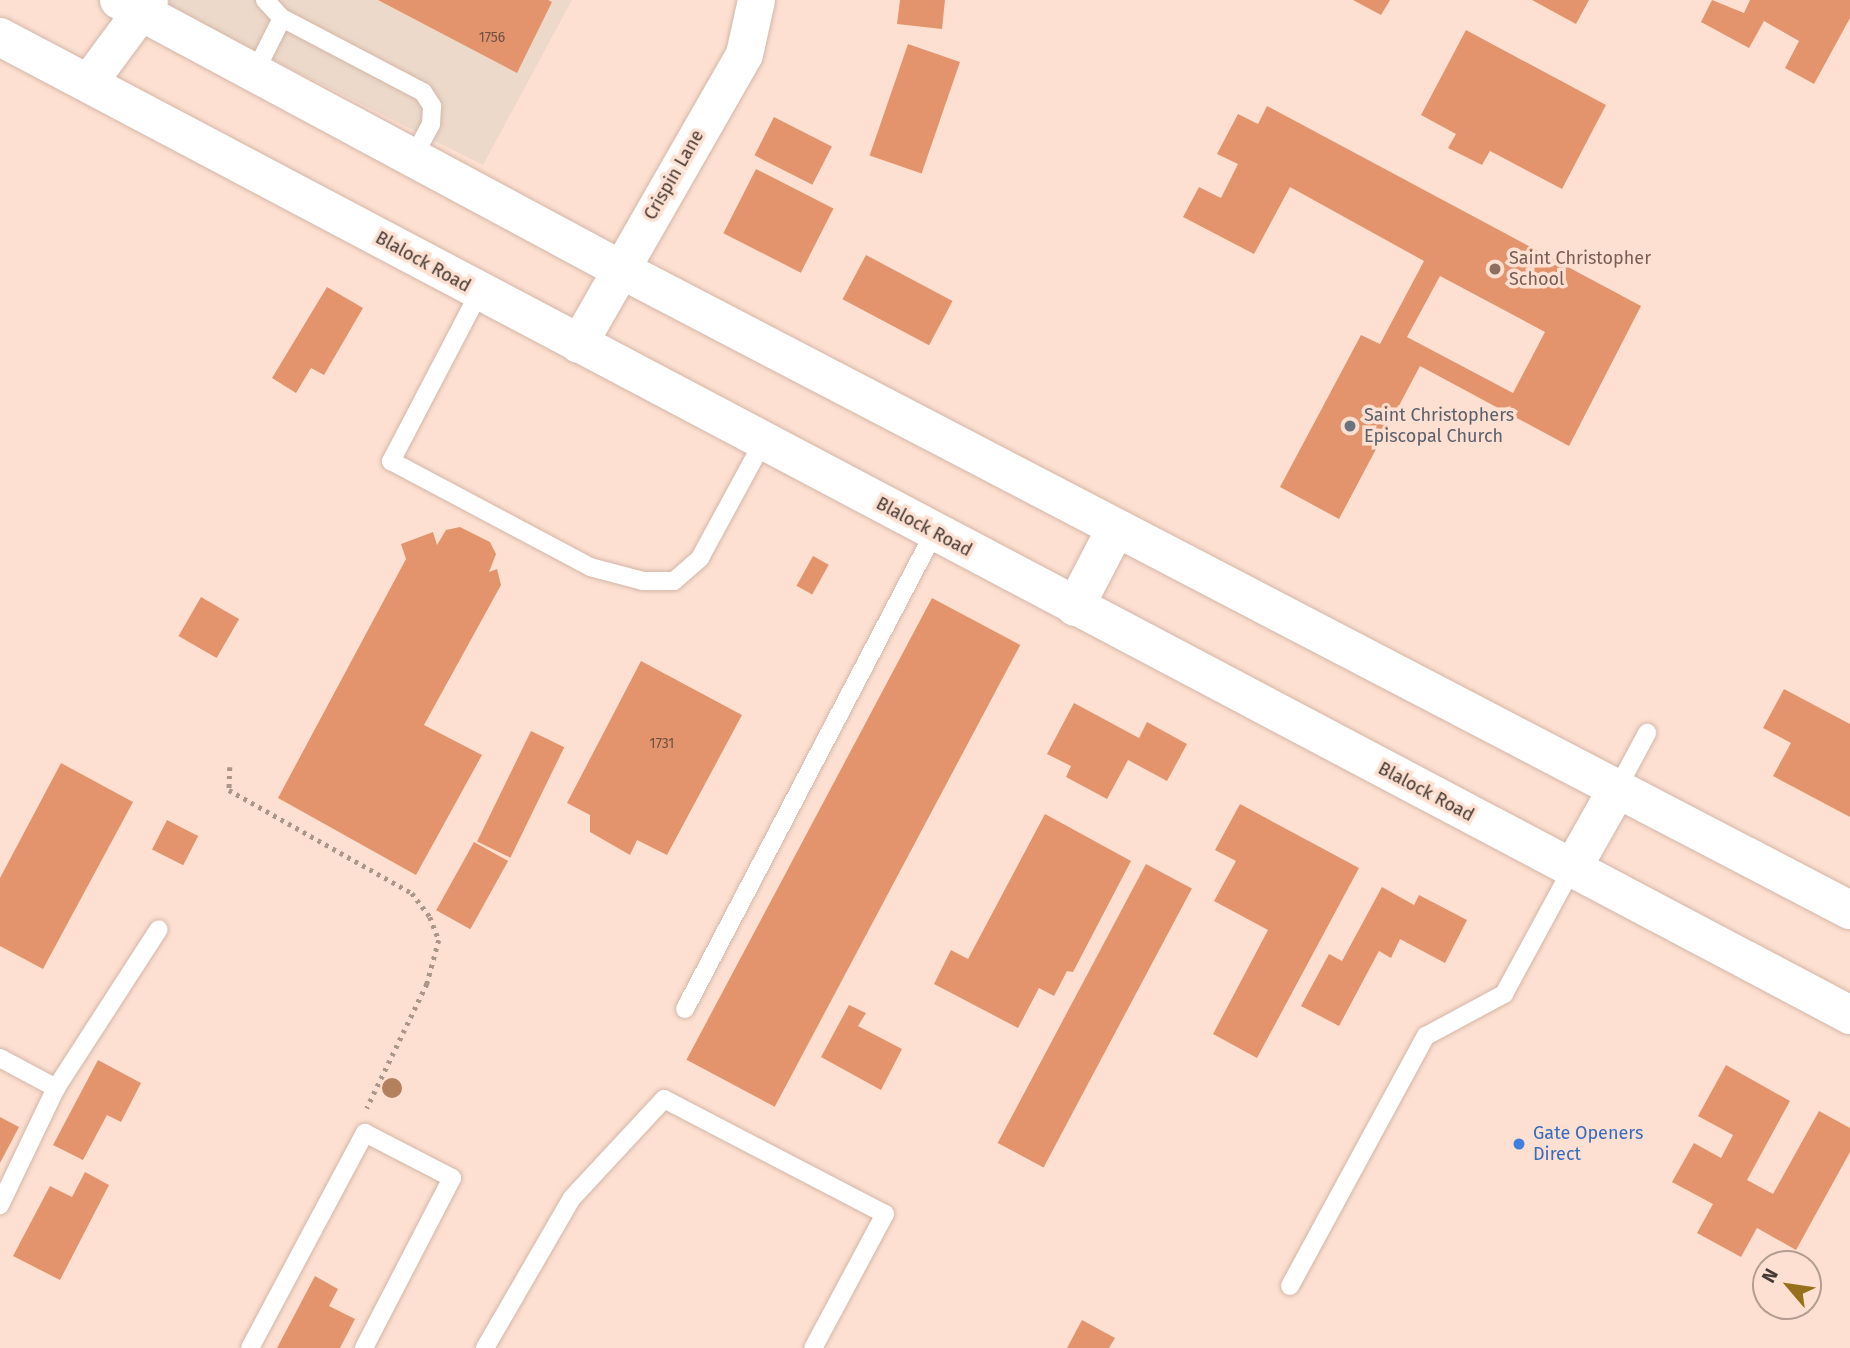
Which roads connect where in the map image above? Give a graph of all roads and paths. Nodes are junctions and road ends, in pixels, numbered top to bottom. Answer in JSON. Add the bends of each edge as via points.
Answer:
{"nodes":[{"id":1,"x":265,"y":0,"type":"edge"},
{"id":2,"x":756,"y":0,"type":"edge"},
{"id":3,"x":136,"y":4,"type":"edge"},
{"id":4,"x":282,"y":18,"type":"junction"},
{"id":5,"x":0,"y":37,"type":"edge"},
{"id":6,"x":255,"y":72,"type":"junction"},
{"id":7,"x":89,"y":81,"type":"junction"},
{"id":8,"x":414,"y":158,"type":"junction"},
{"id":9,"x":620,"y":269,"type":"junction"},
{"id":10,"x":479,"y":293,"type":"junction"},
{"id":11,"x":578,"y":344,"type":"junction"},
{"id":12,"x":764,"y":440,"type":"junction"},
{"id":13,"x":1116,"y":528,"type":"junction"},
{"id":14,"x":934,"y":533,"type":"junction"},
{"id":15,"x":1074,"y":607,"type":"junction"},
{"id":16,"x":1647,"y":733,"type":"dead end"},
{"id":17,"x":230,"y":767,"type":"dead end"},
{"id":18,"x":1617,"y":789,"type":"junction"},
{"id":19,"x":1572,"y":869,"type":"junction"},
{"id":20,"x":1850,"y":911,"type":"edge"},
{"id":21,"x":159,"y":929,"type":"dead end"},
{"id":22,"x":685,"y":1009,"type":"dead end"},
{"id":23,"x":1850,"y":1015,"type":"edge"},
{"id":24,"x":0,"y":1058,"type":"edge"},
{"id":25,"x":56,"y":1088,"type":"junction"},
{"id":26,"x":365,"y":1133,"type":"junction"},
{"id":27,"x":0,"y":1205,"type":"edge"},
{"id":28,"x":1290,"y":1286,"type":"dead end"},
{"id":29,"x":250,"y":1348,"type":"edge"},
{"id":30,"x":364,"y":1348,"type":"edge"},
{"id":31,"x":485,"y":1348,"type":"edge"},
{"id":32,"x":813,"y":1348,"type":"edge"}],
"edges":[{"from":1,"to":4,"type":"lane"},
{"from":2,"to":9,"type":"street","name":"Crispin Lane","via":[[744,54]]},
{"from":3,"to":6,"type":"main road"},
{"from":3,"to":7,"type":"street"},
{"from":4,"to":6,"type":"lane"},
{"from":4,"to":8,"type":"lane","via":[[423,92],[432,106],[431,124]]},
{"from":5,"to":7,"type":"main road","name":"Blalock Road"},
{"from":6,"to":8,"type":"main road"},
{"from":7,"to":10,"type":"main road","name":"Blalock Road"},
{"from":8,"to":9,"type":"main road"},
{"from":9,"to":11,"type":"street","name":"Crispin Lane"},
{"from":9,"to":13,"type":"main road"},
{"from":10,"to":11,"type":"main road","name":"Blalock Road"},
{"from":10,"to":12,"type":"lane","via":[[391,461],[590,567],[643,581],[674,580],[700,558]]},
{"from":11,"to":12,"type":"main road","name":"Blalock Road"},
{"from":12,"to":14,"type":"main road","name":"Blalock Road"},
{"from":13,"to":15,"type":"main road"},
{"from":13,"to":18,"type":"main road"},
{"from":14,"to":15,"type":"main road","name":"Blalock Road"},
{"from":14,"to":22,"type":"lane"},
{"from":15,"to":19,"type":"main road","name":"Blalock Road"},
{"from":16,"to":18,"type":"lane"},
{"from":17,"to":26,"type":"path","via":[[229,790],[412,893],[430,917],[439,940],[427,984],[367,1106]]},
{"from":18,"to":19,"type":"main road"},
{"from":18,"to":20,"type":"main road"},
{"from":19,"to":23,"type":"main road","name":"Blalock Road"},
{"from":19,"to":28,"type":"lane","via":[[1504,994],[1426,1036]]},
{"from":21,"to":25,"type":"lane"},
{"from":24,"to":25,"type":"lane"},
{"from":25,"to":27,"type":"lane"},
{"from":26,"to":29,"type":"lane"},
{"from":26,"to":30,"type":"lane","via":[[452,1178]]},
{"from":31,"to":32,"type":"lane","via":[[572,1198],[664,1099],[885,1214]]}]}
